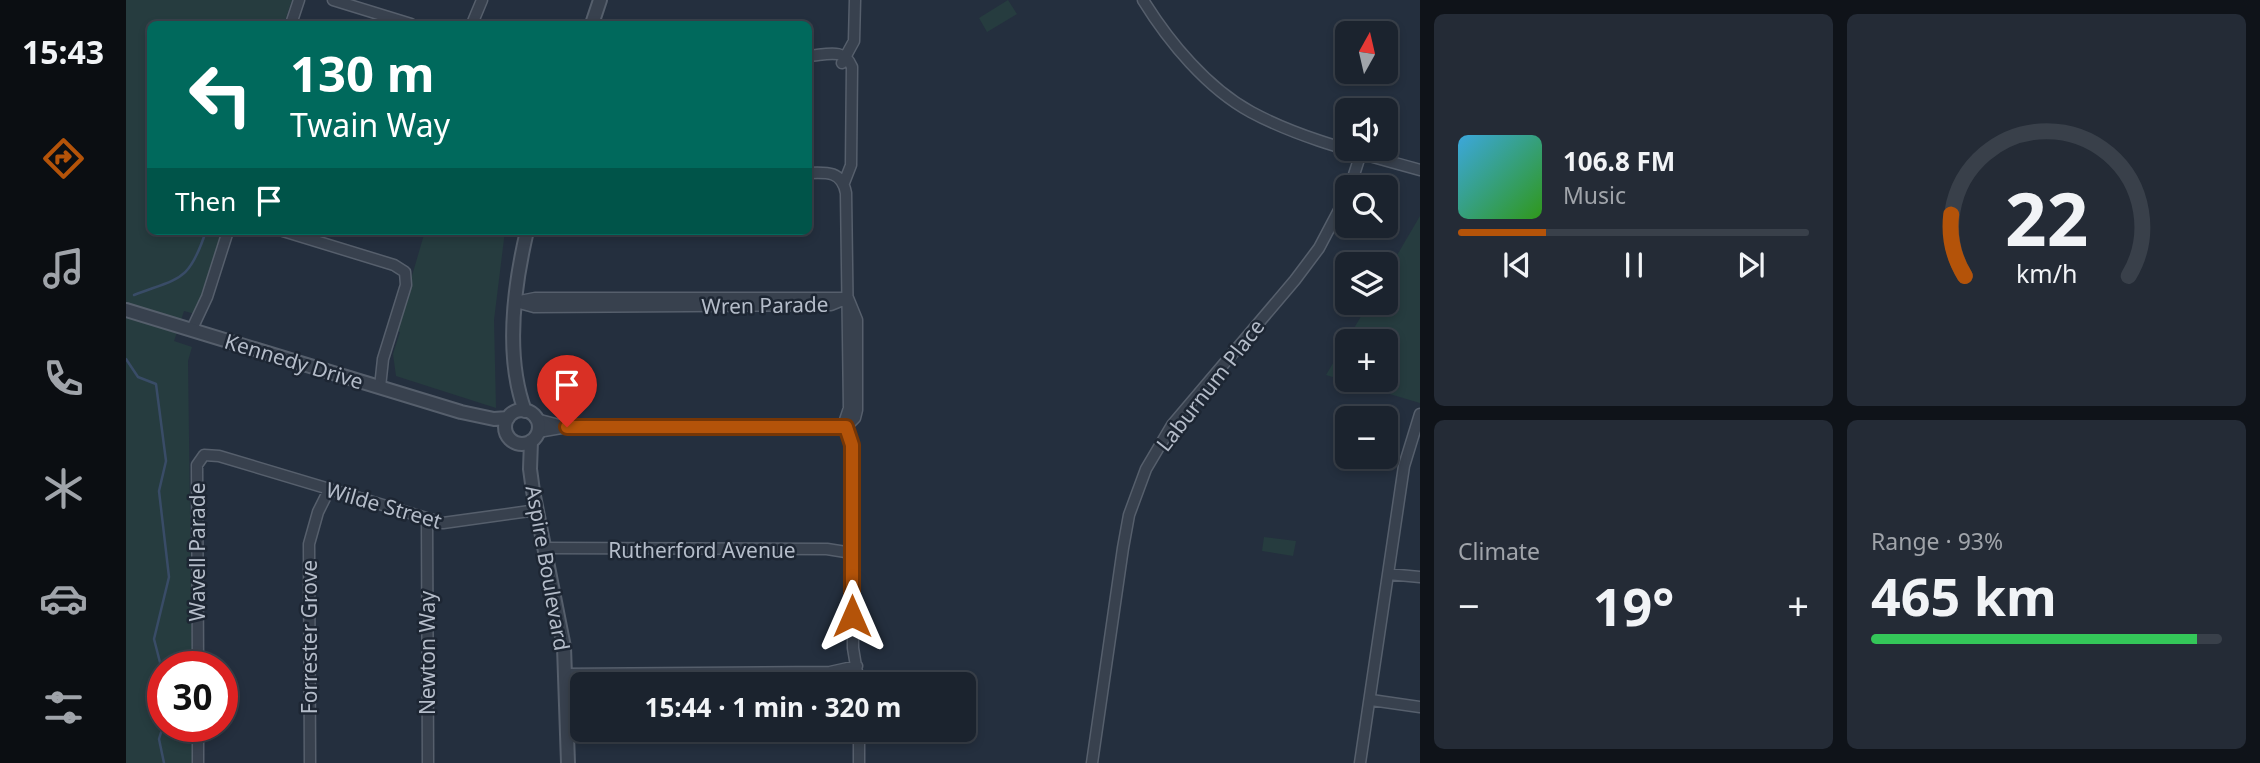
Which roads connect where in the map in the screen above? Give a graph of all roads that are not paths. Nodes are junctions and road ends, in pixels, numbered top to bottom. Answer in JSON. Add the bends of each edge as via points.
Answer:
{"nodes":[{"id":1,"x":299,"y":0,"type":"edge"},
{"id":2,"x":332,"y":0,"type":"edge"},
{"id":3,"x":482,"y":0,"type":"edge"},
{"id":4,"x":600,"y":0,"type":"edge"},
{"id":5,"x":855,"y":0,"type":"edge"},
{"id":6,"x":1143,"y":0,"type":"edge"},
{"id":7,"x":359,"y":4,"type":"edge"},
{"id":8,"x":292,"y":21,"type":"edge"},
{"id":9,"x":403,"y":21,"type":"edge"},
{"id":10,"x":475,"y":21,"type":"edge"},
{"id":11,"x":593,"y":21,"type":"edge"},
{"id":12,"x":812,"y":55,"type":"edge"},
{"id":13,"x":844,"y":60,"type":"junction"},
{"id":14,"x":1335,"y":143,"type":"edge"},
{"id":15,"x":1389,"y":161,"type":"edge"},
{"id":16,"x":1420,"y":170,"type":"edge"},
{"id":17,"x":812,"y":174,"type":"edge"},
{"id":18,"x":841,"y":180,"type":"junction"},
{"id":19,"x":1335,"y":218,"type":"edge"},
{"id":20,"x":227,"y":235,"type":"edge"},
{"id":21,"x":296,"y":235,"type":"edge"},
{"id":22,"x":526,"y":235,"type":"edge"},
{"id":23,"x":848,"y":299,"type":"junction"},
{"id":24,"x":516,"y":302,"type":"junction"},
{"id":25,"x":126,"y":310,"type":"edge"},
{"id":26,"x":197,"y":331,"type":"junction"},
{"id":27,"x":375,"y":386,"type":"junction"},
{"id":28,"x":461,"y":412,"type":"junction"},
{"id":29,"x":1420,"y":414,"type":"edge"},
{"id":30,"x":525,"y":422,"type":"junction"},
{"id":31,"x":845,"y":424,"type":"junction"},
{"id":32,"x":1420,"y":424,"type":"edge"},
{"id":33,"x":1413,"y":436,"type":"junction"},
{"id":34,"x":510,"y":439,"type":"junction"},
{"id":35,"x":258,"y":468,"type":"joint"},
{"id":36,"x":530,"y":468,"type":"junction"},
{"id":37,"x":326,"y":489,"type":"junction"},
{"id":38,"x":536,"y":506,"type":"junction"},
{"id":39,"x":432,"y":521,"type":"junction"},
{"id":40,"x":852,"y":550,"type":"junction"},
{"id":41,"x":546,"y":553,"type":"junction"},
{"id":42,"x":1388,"y":572,"type":"junction"},
{"id":43,"x":1416,"y":576,"type":"edge"},
{"id":44,"x":198,"y":651,"type":"edge"},
{"id":45,"x":857,"y":672,"type":"edge"},
{"id":46,"x":565,"y":674,"type":"junction"},
{"id":47,"x":570,"y":674,"type":"edge"},
{"id":48,"x":1375,"y":700,"type":"junction"},
{"id":49,"x":1420,"y":707,"type":"edge"},
{"id":50,"x":198,"y":742,"type":"edge"},
{"id":51,"x":859,"y":742,"type":"edge"},
{"id":52,"x":565,"y":759,"type":"edge"},
{"id":53,"x":198,"y":763,"type":"edge"},
{"id":54,"x":310,"y":763,"type":"edge"},
{"id":55,"x":428,"y":763,"type":"edge"},
{"id":56,"x":859,"y":763,"type":"edge"},
{"id":57,"x":1092,"y":763,"type":"edge"},
{"id":58,"x":1360,"y":763,"type":"edge"}],
"edges":[{"from":1,"to":8,"type":"street"},
{"from":2,"to":7,"type":"street"},
{"from":3,"to":10,"type":"street"},
{"from":4,"to":11,"type":"street"},
{"from":5,"to":13,"type":"street","via":[[854,41]]},
{"from":6,"to":14,"type":"street","via":[[1187,59],[1250,111]]},
{"from":7,"to":9,"type":"street"},
{"from":12,"to":13,"type":"street","via":[[834,53]]},
{"from":13,"to":18,"type":"street","via":[[852,67],[850,156]]},
{"from":15,"to":16,"type":"street"},
{"from":17,"to":18,"type":"street"},
{"from":18,"to":23,"type":"street"},
{"from":19,"to":57,"type":"street","name":"Laburnum Place","via":[[1319,248],[1172,425],[1146,469],[1129,515]]},
{"from":20,"to":26,"type":"street"},
{"from":21,"to":27,"type":"street","via":[[405,272],[407,282]]},
{"from":22,"to":24,"type":"street","name":"Aspire Boulevard"},
{"from":23,"to":24,"type":"street","name":"Wren Parade","via":[[831,306],[534,307]]},
{"from":23,"to":31,"type":"street","via":[[857,320],[858,410],[851,424]]},
{"from":24,"to":30,"type":"street","name":"Aspire Boulevard","via":[[516,377]]},
{"from":25,"to":26,"type":"street","name":"Kennedy Drive"},
{"from":26,"to":27,"type":"street","name":"Kennedy Drive"},
{"from":27,"to":28,"type":"street","name":"Kennedy Drive"},
{"from":28,"to":30,"type":"street","name":"Kennedy Drive"},
{"from":28,"to":34,"type":"street","name":"Kennedy Drive"},
{"from":29,"to":33,"type":"street"},
{"from":30,"to":31,"type":"street","via":[[567,427]]},
{"from":30,"to":34,"type":"street","via":[[505,426]]},
{"from":30,"to":34,"type":"street","via":[[523,444]]},
{"from":30,"to":36,"type":"street","name":"Aspire Boulevard"},
{"from":31,"to":40,"type":"street","via":[[852,445]]},
{"from":32,"to":33,"type":"street"},
{"from":33,"to":42,"type":"street"},
{"from":34,"to":36,"type":"street","name":"Aspire Boulevard"},
{"from":35,"to":37,"type":"street","name":"Wilde Street"},
{"from":35,"to":44,"type":"street","name":"Wavell Parade","via":[[212,454],[197,461]]},
{"from":36,"to":38,"type":"street","name":"Aspire Boulevard"},
{"from":37,"to":39,"type":"street","name":"Wilde Street"},
{"from":37,"to":54,"type":"street","name":"Forrester Grove","via":[[309,549]]},
{"from":38,"to":39,"type":"street","name":"Wilde Street","via":[[451,524]]},
{"from":38,"to":41,"type":"street","name":"Aspire Boulevard"},
{"from":39,"to":55,"type":"street","name":"Newton Way","via":[[426,544]]},
{"from":40,"to":41,"type":"street","name":"Rutherford Avenue"},
{"from":40,"to":45,"type":"street"},
{"from":41,"to":46,"type":"street","name":"Aspire Boulevard"},
{"from":42,"to":43,"type":"street"},
{"from":42,"to":48,"type":"street","via":[[1373,677]]},
{"from":46,"to":47,"type":"street"},
{"from":46,"to":52,"type":"street","name":"Aspire Boulevard"},
{"from":48,"to":49,"type":"street"},
{"from":48,"to":58,"type":"street"},
{"from":50,"to":53,"type":"street"},
{"from":51,"to":56,"type":"street"}]}
